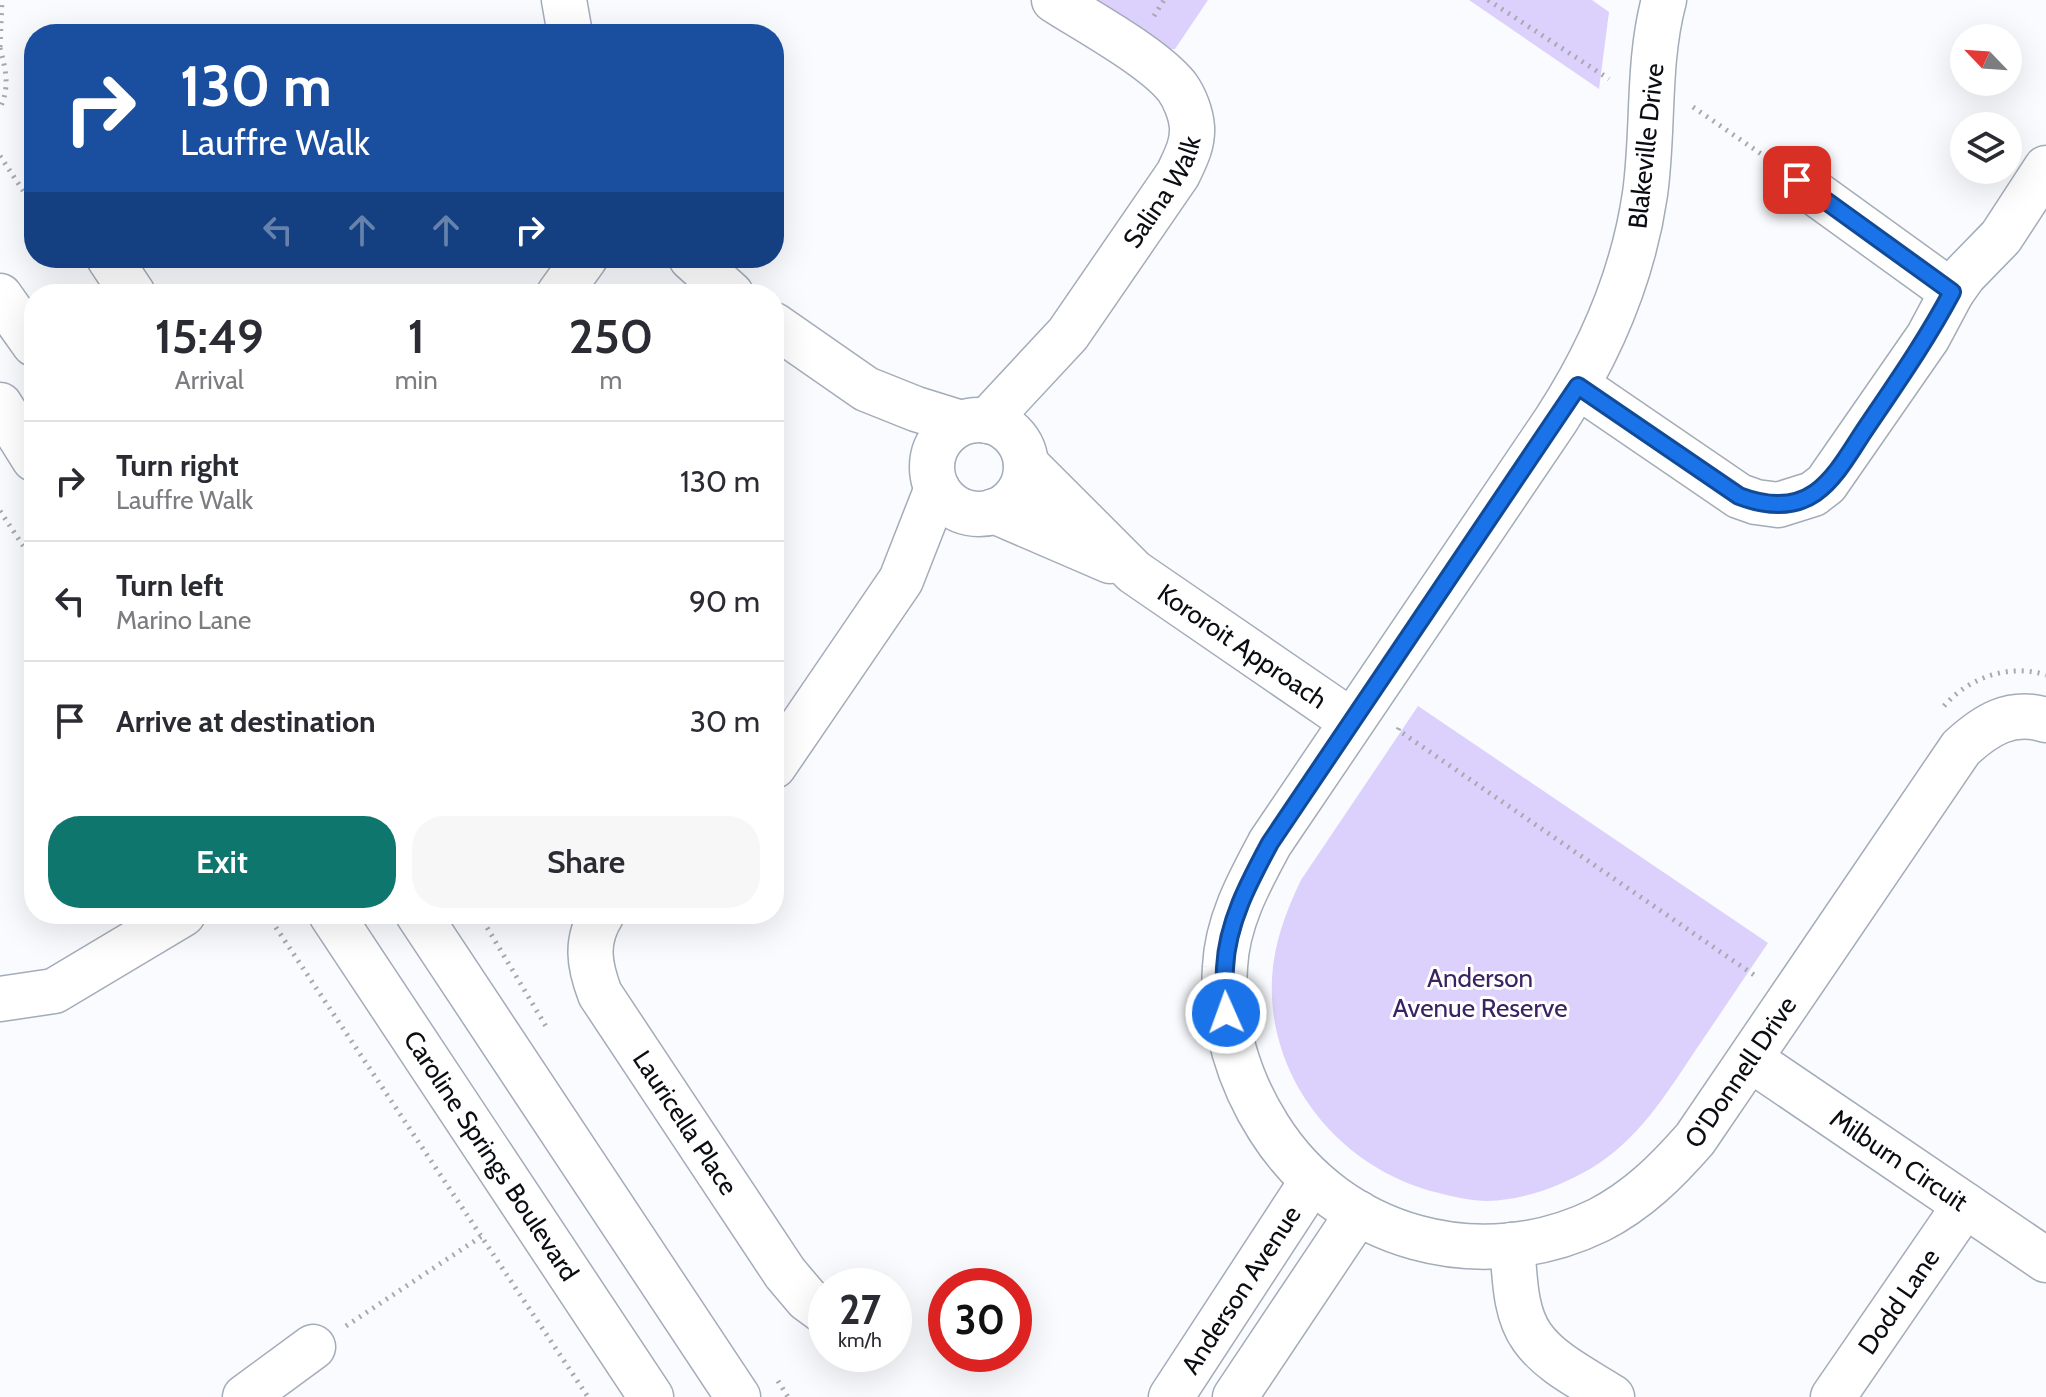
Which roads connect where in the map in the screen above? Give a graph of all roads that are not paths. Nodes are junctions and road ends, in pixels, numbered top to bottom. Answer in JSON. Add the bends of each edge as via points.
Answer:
{"nodes":[{"id":1,"x":564,"y":0,"type":"edge"},
{"id":2,"x":1054,"y":0,"type":"edge"},
{"id":3,"x":1664,"y":0,"type":"edge"},
{"id":4,"x":568,"y":24,"type":"edge"},
{"id":5,"x":2046,"y":168,"type":"edge"},
{"id":6,"x":1797,"y":180,"type":"road end"},
{"id":7,"x":702,"y":268,"type":"edge"},
{"id":8,"x":720,"y":284,"type":"edge"},
{"id":9,"x":1952,"y":292,"type":"junction"},
{"id":10,"x":0,"y":296,"type":"edge"},
{"id":11,"x":24,"y":330,"type":"edge"},
{"id":12,"x":784,"y":332,"type":"edge"},
{"id":13,"x":1578,"y":386,"type":"junction"},
{"id":14,"x":866,"y":389,"type":"junction"},
{"id":15,"x":0,"y":405,"type":"edge"},
{"id":16,"x":999,"y":438,"type":"junction"},
{"id":17,"x":24,"y":443,"type":"edge"},
{"id":18,"x":959,"y":495,"type":"junction"},
{"id":19,"x":1134,"y":572,"type":"junction"},
{"id":20,"x":2046,"y":720,"type":"edge"},
{"id":21,"x":1351,"y":721,"type":"junction"},
{"id":22,"x":784,"y":751,"type":"edge"},
{"id":23,"x":166,"y":924,"type":"edge"},
{"id":24,"x":338,"y":924,"type":"edge"},
{"id":25,"x":425,"y":924,"type":"edge"},
{"id":26,"x":598,"y":924,"type":"edge"},
{"id":27,"x":0,"y":999,"type":"edge"},
{"id":28,"x":1750,"y":1059,"type":"junction"},
{"id":29,"x":1335,"y":1197,"type":"junction"},
{"id":30,"x":1965,"y":1205,"type":"junction"},
{"id":31,"x":1512,"y":1245,"type":"junction"},
{"id":32,"x":2046,"y":1260,"type":"edge"},
{"id":33,"x":808,"y":1300,"type":"edge"},
{"id":34,"x":313,"y":1347,"type":"road end"},
{"id":35,"x":245,"y":1397,"type":"edge"},
{"id":36,"x":651,"y":1397,"type":"edge"},
{"id":37,"x":738,"y":1397,"type":"edge"},
{"id":38,"x":1171,"y":1397,"type":"edge"},
{"id":39,"x":1235,"y":1397,"type":"edge"},
{"id":40,"x":1612,"y":1397,"type":"edge"},
{"id":41,"x":1833,"y":1397,"type":"edge"}],
"edges":[{"from":1,"to":4,"type":"street"},
{"from":2,"to":16,"type":"street","name":"Salina Walk","via":[[1168,78],[1189,111],[1192,129],[1178,174]]},
{"from":3,"to":13,"type":"street","name":"Blakeville Drive","via":[[1653,69],[1645,193],[1634,246],[1605,331]]},
{"from":5,"to":9,"type":"street","via":[[2001,237]]},
{"from":6,"to":9,"type":"street"},
{"from":7,"to":8,"type":"street"},
{"from":9,"to":13,"type":"street","via":[[1928,337],[1843,462],[1826,484],[1797,501],[1778,505],[1739,496]]},
{"from":10,"to":11,"type":"street"},
{"from":12,"to":14,"type":"street","name":"Kororoit Approach"},
{"from":13,"to":21,"type":"street","name":"Blakeville Drive"},
{"from":14,"to":16,"type":"street","name":"Kororoit Approach"},
{"from":14,"to":18,"type":"street","name":"Kororoit Approach"},
{"from":15,"to":17,"type":"street"},
{"from":16,"to":18,"type":"street","via":[[949,431],[940,441],[934,454]]},
{"from":16,"to":18,"type":"street","via":[[1024,479],[1017,493],[1008,504]]},
{"from":16,"to":19,"type":"street","name":"Kororoit Approach"},
{"from":18,"to":19,"type":"street","name":"Kororoit Approach"},
{"from":18,"to":22,"type":"street"},
{"from":19,"to":21,"type":"street","name":"Kororoit Approach"},
{"from":20,"to":28,"type":"street","name":"O'Donnell Drive","via":[[2016,715],[2000,720],[1961,748]]},
{"from":21,"to":29,"type":"street","name":"Blakeville Drive","via":[[1248,883],[1232,926],[1225,967],[1226,1013],[1255,1106],[1280,1145]]},
{"from":23,"to":27,"type":"street","via":[[54,991]]},
{"from":24,"to":36,"type":"street","name":"Caroline Springs Boulevard"},
{"from":25,"to":37,"type":"street"},
{"from":26,"to":33,"type":"street","name":"Lauricella Place","via":[[589,943],[590,969],[600,994]]},
{"from":28,"to":30,"type":"street","name":"Milburn Circuit"},
{"from":28,"to":31,"type":"street","name":"O'Donnell Drive","via":[[1695,1139],[1667,1172],[1631,1201],[1562,1234]]},
{"from":29,"to":31,"type":"street","name":"O'Donnell Drive","via":[[1389,1229],[1420,1240],[1472,1248]]},
{"from":29,"to":38,"type":"street","name":"Anderson Avenue"},
{"from":29,"to":39,"type":"street","name":"Anderson Avenue"},
{"from":30,"to":32,"type":"street","name":"Milburn Circuit"},
{"from":30,"to":41,"type":"street","name":"Dodd Lane"},
{"from":31,"to":40,"type":"street","via":[[1517,1298],[1530,1335]]},
{"from":34,"to":35,"type":"street"}]}
